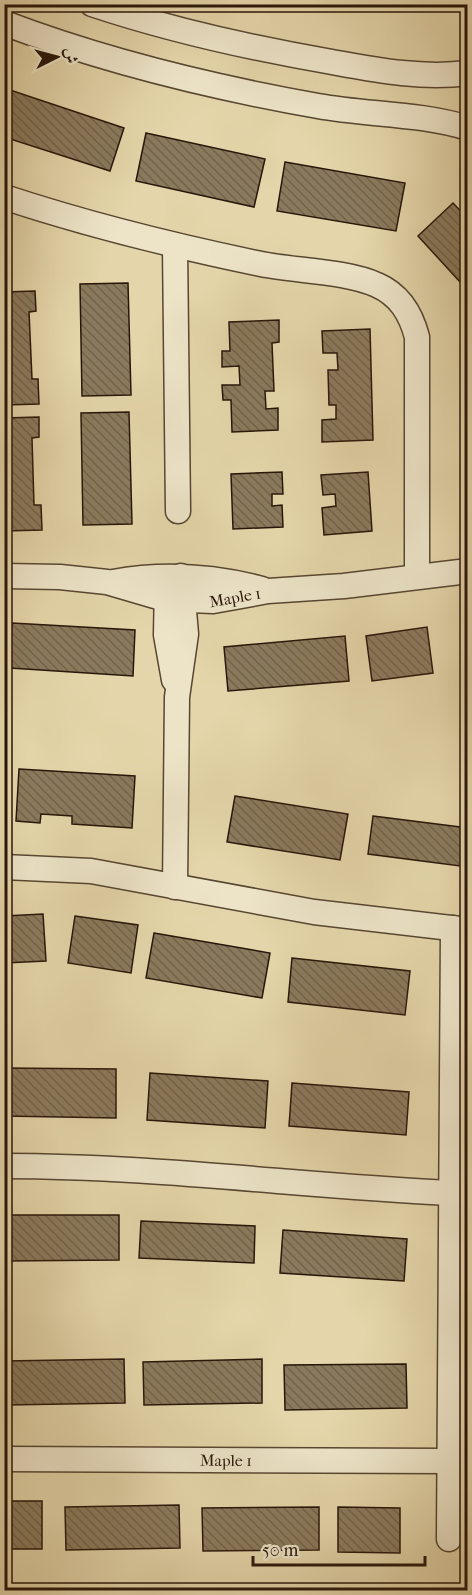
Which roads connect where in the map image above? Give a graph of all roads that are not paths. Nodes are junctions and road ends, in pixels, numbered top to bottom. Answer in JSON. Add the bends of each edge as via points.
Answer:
{"nodes":[{"id":1,"x":92,"y":4,"type":"edge"},
{"id":2,"x":4,"y":23,"type":"edge"},
{"id":3,"x":468,"y":73,"type":"edge"},
{"id":4,"x":468,"y":128,"type":"edge"},
{"id":5,"x":4,"y":197,"type":"edge"},
{"id":6,"x":175,"y":246,"type":"junction"},
{"id":7,"x":178,"y":511,"type":"dead end"},
{"id":8,"x":468,"y":571,"type":"edge"},
{"id":9,"x":4,"y":576,"type":"edge"},
{"id":10,"x":417,"y":576,"type":"junction"},
{"id":11,"x":175,"y":588,"type":"junction"},
{"id":12,"x":4,"y":867,"type":"edge"},
{"id":13,"x":176,"y":887,"type":"junction"},
{"id":14,"x":460,"y":929,"type":"edge"},
{"id":15,"x":4,"y":1166,"type":"edge"},
{"id":16,"x":451,"y":1193,"type":"junction"},
{"id":17,"x":4,"y":1459,"type":"edge"},
{"id":18,"x":448,"y":1461,"type":"junction"},
{"id":19,"x":449,"y":1539,"type":"dead end"}],
"edges":[{"from":1,"to":3,"type":"street","via":[[223,41],[297,56],[382,71]]},
{"from":2,"to":4,"type":"street","via":[[135,67],[233,91],[331,108],[411,115]]},
{"from":5,"to":6,"type":"street"},
{"from":6,"to":7,"type":"street"},
{"from":6,"to":10,"type":"street","via":[[360,279],[392,293],[404,306],[412,321],[418,354]]},
{"from":8,"to":10,"type":"street","name":"Maple 1"},
{"from":9,"to":11,"type":"street","name":"Maple 1"},
{"from":10,"to":11,"type":"street","name":"Maple 1","via":[[268,591],[213,601]]},
{"from":11,"to":13,"type":"street","via":[[185,651],[177,697]]},
{"from":12,"to":13,"type":"street","via":[[91,871]]},
{"from":13,"to":14,"type":"street","via":[[314,912]]},
{"from":14,"to":16,"type":"street"},
{"from":15,"to":16,"type":"street","via":[[138,1168],[330,1187]]},
{"from":16,"to":18,"type":"street"},
{"from":17,"to":18,"type":"street","name":"Maple 1"},
{"from":18,"to":19,"type":"street"}]}
